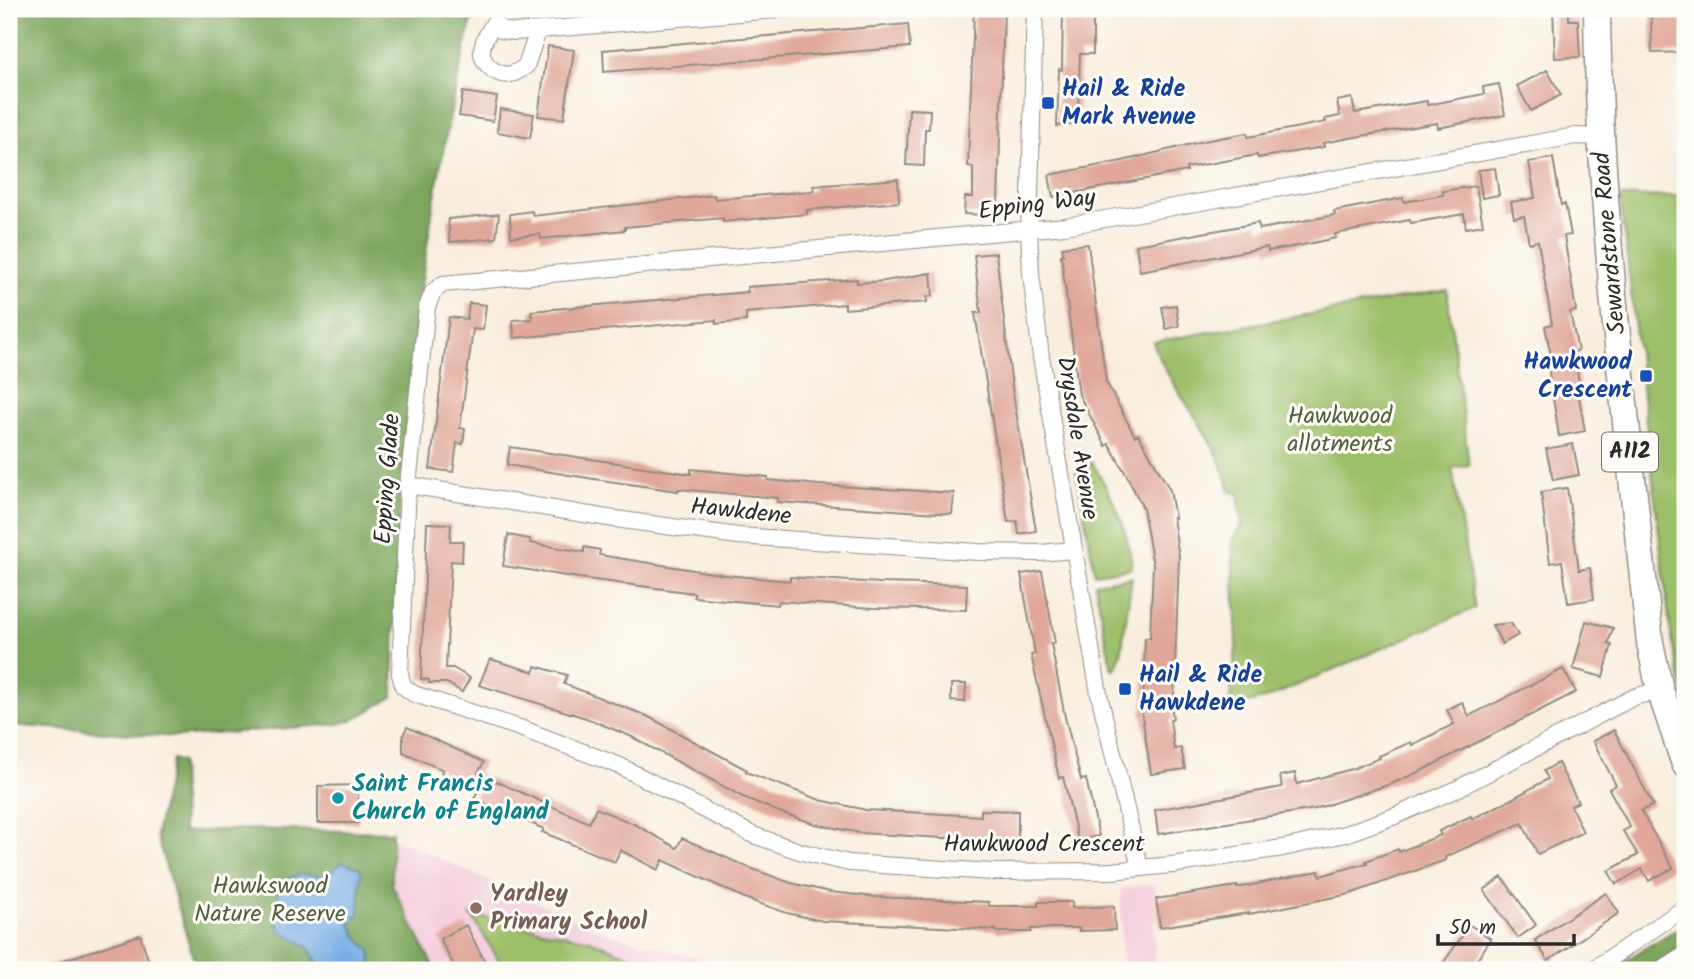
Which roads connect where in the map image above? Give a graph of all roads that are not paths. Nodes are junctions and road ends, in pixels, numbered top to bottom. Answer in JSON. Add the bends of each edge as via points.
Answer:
{"nodes":[{"id":1,"x":787,"y":9,"type":"edge"},
{"id":2,"x":1035,"y":9,"type":"edge"},
{"id":3,"x":1597,"y":9,"type":"edge"},
{"id":4,"x":492,"y":16,"type":"edge"},
{"id":5,"x":538,"y":31,"type":"junction"},
{"id":6,"x":1601,"y":137,"type":"junction"},
{"id":7,"x":1029,"y":231,"type":"junction"},
{"id":8,"x":473,"y":280,"type":"joint"},
{"id":9,"x":408,"y":485,"type":"junction"},
{"id":10,"x":1073,"y":550,"type":"junction"},
{"id":11,"x":1660,"y":690,"type":"junction"},
{"id":12,"x":427,"y":699,"type":"joint"},
{"id":13,"x":1685,"y":764,"type":"edge"},
{"id":14,"x":1140,"y":868,"type":"junction"},
{"id":15,"x":1685,"y":908,"type":"edge"},
{"id":16,"x":1685,"y":955,"type":"edge"},
{"id":17,"x":1592,"y":970,"type":"edge"},
{"id":18,"x":1660,"y":970,"type":"edge"}],
"edges":[{"from":1,"to":5,"type":"street"},
{"from":2,"to":7,"type":"street","name":"Drysdale Avenue"},
{"from":3,"to":6,"type":"main road","name":"Sewardstone Road","number":"A112"},
{"from":4,"to":5,"type":"street","via":[[501,30]]},
{"from":4,"to":5,"type":"street","via":[[482,52],[484,61],[503,74],[511,75],[526,66]]},
{"from":6,"to":7,"type":"street","name":"Epping Way","via":[[1576,136]]},
{"from":6,"to":11,"type":"main road","name":"Sewardstone Road","number":"A112","via":[[1647,615]]},
{"from":7,"to":8,"type":"street","name":"Epping Way"},
{"from":7,"to":10,"type":"street","name":"Drysdale Avenue","via":[[1041,356]]},
{"from":8,"to":9,"type":"street","name":"Epping Glade","via":[[443,284],[433,292],[427,307]]},
{"from":9,"to":10,"type":"street","name":"Hawkdene","via":[[738,536],[978,552]]},
{"from":9,"to":12,"type":"street","name":"Epping Glade","via":[[400,674],[403,686]]},
{"from":10,"to":14,"type":"street","name":"Drysdale Avenue"},
{"from":11,"to":13,"type":"main road","name":"Sewardstone Road","number":"A112"},
{"from":11,"to":14,"type":"street","name":"Hawkwood Crescent","via":[[1634,697],[1455,790],[1345,834],[1283,848]]},
{"from":12,"to":14,"type":"street","name":"Hawkwood Crescent","via":[[620,766],[753,835],[802,852],[849,863],[993,872]]},
{"from":15,"to":17,"type":"street"},
{"from":16,"to":18,"type":"street"}]}
